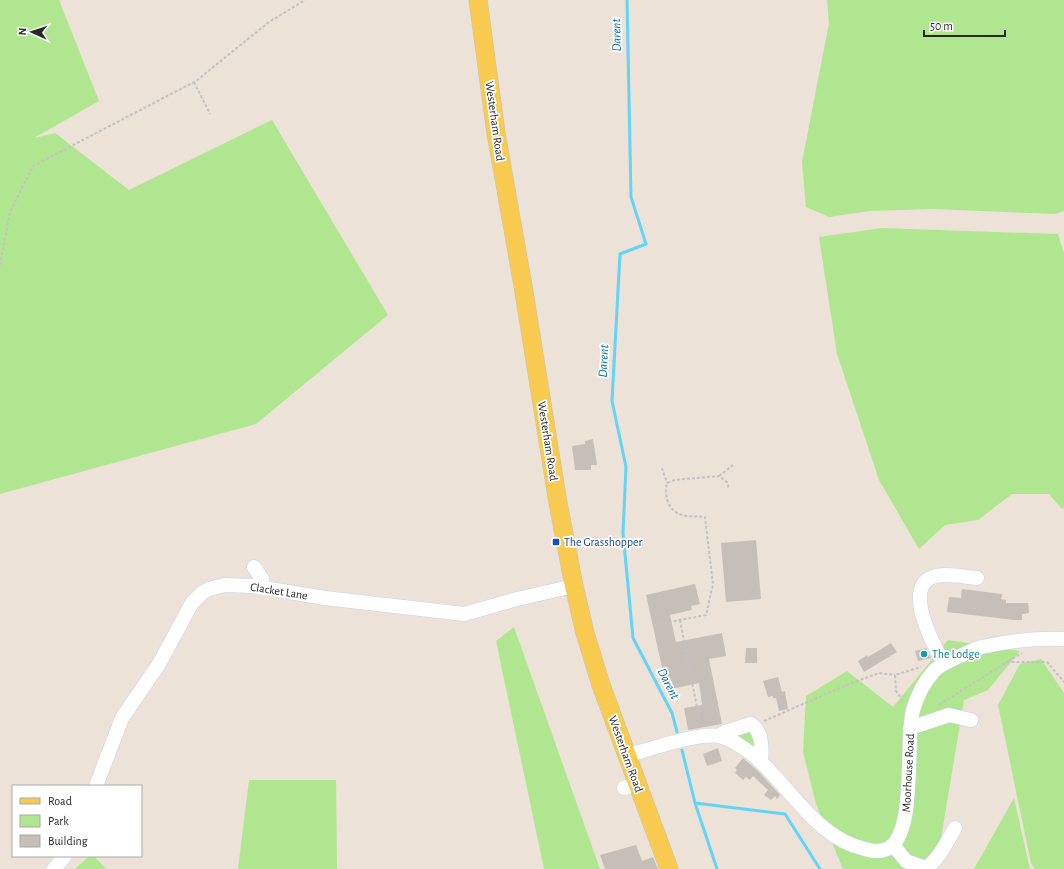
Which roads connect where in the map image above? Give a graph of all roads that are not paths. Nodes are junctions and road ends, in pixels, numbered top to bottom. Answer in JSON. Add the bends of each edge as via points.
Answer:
{"nodes":[{"id":1,"x":478,"y":0,"type":"edge"},
{"id":2,"x":254,"y":566,"type":"dead end"},
{"id":3,"x":977,"y":578,"type":"dead end"},
{"id":4,"x":574,"y":586,"type":"junction"},
{"id":5,"x":263,"y":587,"type":"junction"},
{"id":6,"x":1064,"y":639,"type":"edge"},
{"id":7,"x":944,"y":663,"type":"junction"},
{"id":8,"x":971,"y":720,"type":"dead end"},
{"id":9,"x":910,"y":728,"type":"junction"},
{"id":10,"x":718,"y":736,"type":"junction"},
{"id":11,"x":626,"y":756,"type":"junction"},
{"id":12,"x":761,"y":762,"type":"junction"},
{"id":13,"x":96,"y":785,"type":"edge"},
{"id":14,"x":955,"y":828,"type":"dead end"},
{"id":15,"x":894,"y":846,"type":"junction"},
{"id":16,"x":63,"y":857,"type":"edge"},
{"id":17,"x":54,"y":869,"type":"edge"},
{"id":18,"x":669,"y":869,"type":"edge"}],
"edges":[{"from":1,"to":4,"type":"main road","name":"Westerham Road","via":[[496,133]]},
{"from":2,"to":5,"type":"street","via":[[262,579]]},
{"from":3,"to":7,"type":"street","via":[[943,575],[935,576],[924,584],[921,605],[929,637]]},
{"from":4,"to":5,"type":"street","name":"Clacket Lane","via":[[464,614],[325,598]]},
{"from":4,"to":11,"type":"main road","name":"Westerham Road","via":[[592,657]]},
{"from":5,"to":13,"type":"street","name":"Clacket Lane","via":[[225,585],[209,589],[196,598],[186,611],[159,664],[118,726]]},
{"from":6,"to":7,"type":"street","name":"Moorhouse Road","via":[[1047,638],[980,647]]},
{"from":7,"to":9,"type":"street","name":"Moorhouse Road","via":[[934,670],[918,696]]},
{"from":8,"to":9,"type":"street","via":[[949,715]]},
{"from":9,"to":15,"type":"street","name":"Moorhouse Road","via":[[906,814],[901,834]]},
{"from":10,"to":11,"type":"street","via":[[675,742]]},
{"from":10,"to":12,"type":"street","via":[[732,741]]},
{"from":10,"to":12,"type":"street","via":[[751,724],[758,731],[762,751]]},
{"from":11,"to":18,"type":"main road","name":"Westerham Road","via":[[630,786]]},
{"from":12,"to":15,"type":"street","via":[[820,825],[840,839],[858,848],[872,851]]},
{"from":14,"to":15,"type":"street","via":[[935,859],[926,868],[906,861]]},
{"from":16,"to":17,"type":"street"}]}
